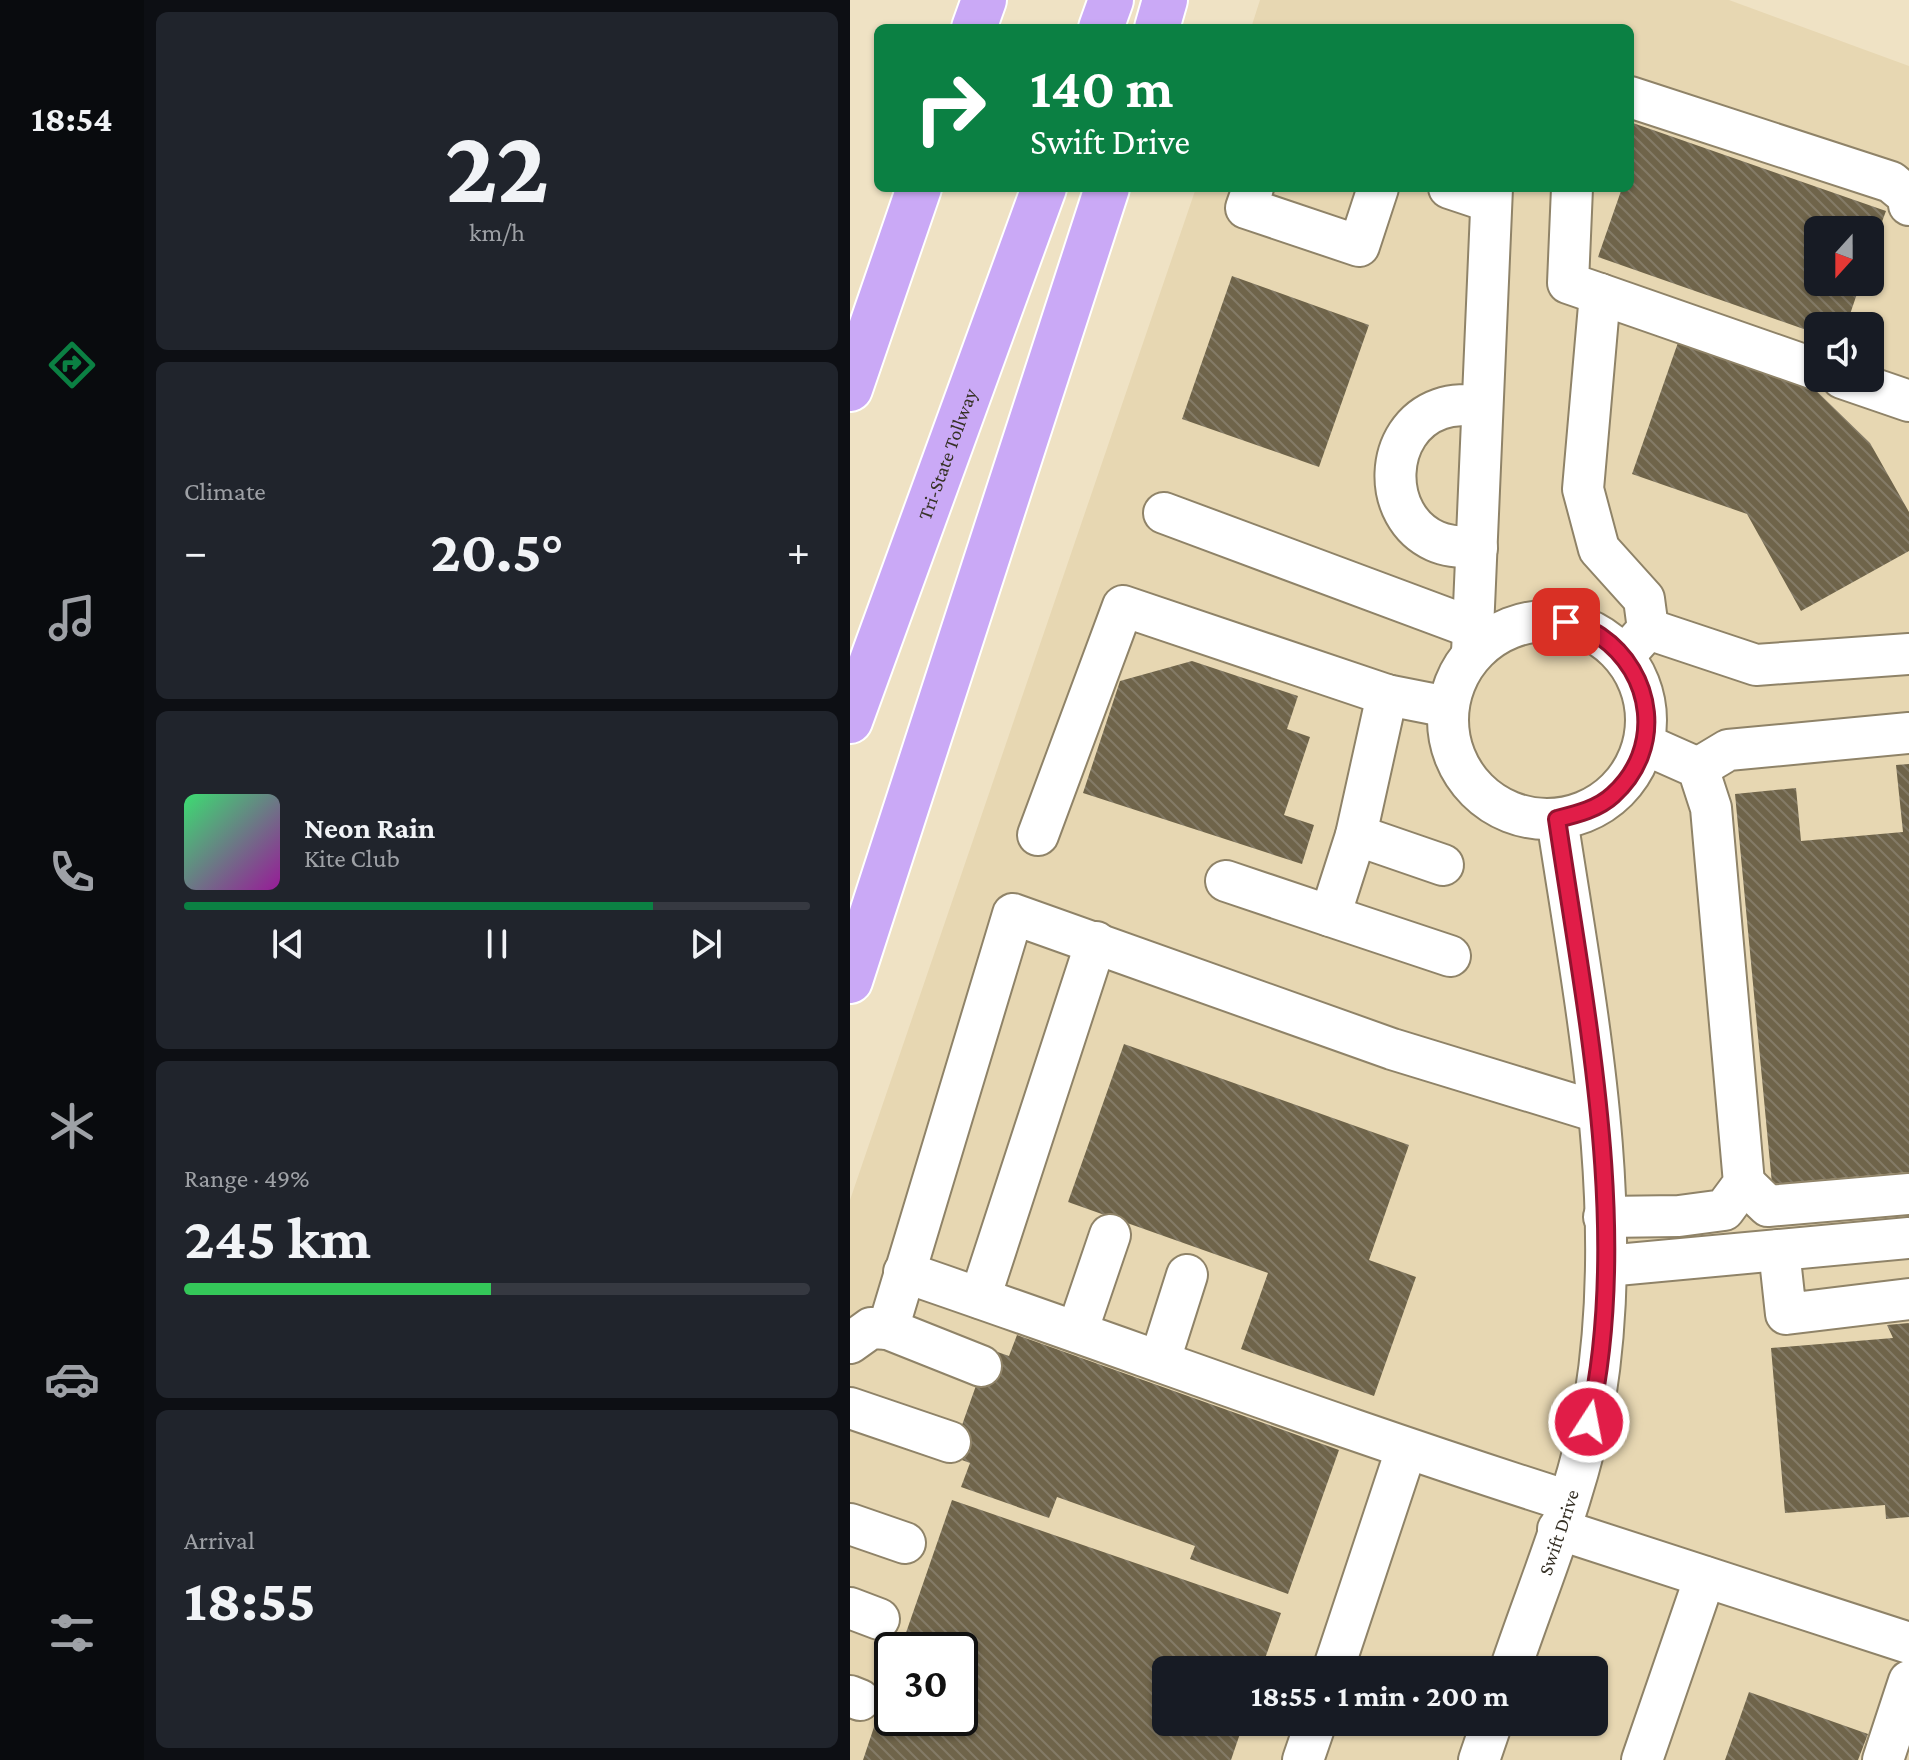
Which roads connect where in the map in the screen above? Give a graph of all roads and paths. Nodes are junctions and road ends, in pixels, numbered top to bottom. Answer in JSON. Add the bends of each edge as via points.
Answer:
{"nodes":[{"id":1,"x":1111,"y":0,"type":"edge"},
{"id":2,"x":1165,"y":0,"type":"edge"},
{"id":3,"x":1102,"y":24,"type":"edge"},
{"id":4,"x":1158,"y":24,"type":"edge"},
{"id":5,"x":1634,"y":98,"type":"edge"},
{"id":6,"x":898,"y":192,"type":"edge"},
{"id":7,"x":918,"y":192,"type":"edge"},
{"id":8,"x":1043,"y":192,"type":"edge"},
{"id":9,"x":1106,"y":192,"type":"edge"},
{"id":10,"x":1252,"y":192,"type":"edge"},
{"id":11,"x":1377,"y":192,"type":"edge"},
{"id":12,"x":1572,"y":192,"type":"edge"},
{"id":13,"x":1491,"y":195,"type":"edge"},
{"id":14,"x":1909,"y":205,"type":"edge"},
{"id":15,"x":850,"y":292,"type":"edge"},
{"id":16,"x":1600,"y":294,"type":"junction"},
{"id":17,"x":1804,"y":365,"type":"edge"},
{"id":18,"x":850,"y":389,"type":"edge"},
{"id":19,"x":1883,"y":392,"type":"edge"},
{"id":20,"x":1909,"y":401,"type":"edge"},
{"id":21,"x":1482,"y":406,"type":"junction"},
{"id":22,"x":1164,"y":513,"type":"dead end"},
{"id":23,"x":1477,"y":548,"type":"junction"},
{"id":24,"x":1473,"y":641,"type":"junction"},
{"id":25,"x":1636,"y":643,"type":"junction"},
{"id":26,"x":1909,"y":654,"type":"edge"},
{"id":27,"x":943,"y":694,"type":"junction"},
{"id":28,"x":1387,"y":695,"type":"junction"},
{"id":29,"x":1448,"y":707,"type":"junction"},
{"id":30,"x":850,"y":721,"type":"edge"},
{"id":31,"x":1909,"y":733,"type":"edge"},
{"id":32,"x":1644,"y":744,"type":"junction"},
{"id":33,"x":1698,"y":768,"type":"junction"},
{"id":34,"x":1557,"y":819,"type":"junction"},
{"id":35,"x":1038,"y":835,"type":"dead end"},
{"id":36,"x":1356,"y":835,"type":"junction"},
{"id":37,"x":1443,"y":865,"type":"dead end"},
{"id":38,"x":1226,"y":881,"type":"dead end"},
{"id":39,"x":850,"y":897,"type":"edge"},
{"id":40,"x":1330,"y":916,"type":"junction"},
{"id":41,"x":1096,"y":942,"type":"junction"},
{"id":42,"x":1450,"y":956,"type":"dead end"},
{"id":43,"x":850,"y":981,"type":"edge"},
{"id":44,"x":1598,"y":1112,"type":"junction"},
{"id":45,"x":1744,"y":1183,"type":"junction"},
{"id":46,"x":1909,"y":1194,"type":"edge"},
{"id":47,"x":1604,"y":1217,"type":"junction"},
{"id":48,"x":1110,"y":1235,"type":"dead end"},
{"id":49,"x":1906,"y":1239,"type":"edge"},
{"id":50,"x":1779,"y":1250,"type":"junction"},
{"id":51,"x":1606,"y":1266,"type":"junction"},
{"id":52,"x":904,"y":1272,"type":"junction"},
{"id":53,"x":1187,"y":1275,"type":"dead end"},
{"id":54,"x":980,"y":1298,"type":"junction"},
{"id":55,"x":1909,"y":1299,"type":"edge"},
{"id":56,"x":888,"y":1329,"type":"junction"},
{"id":57,"x":1077,"y":1332,"type":"junction"},
{"id":58,"x":850,"y":1343,"type":"edge"},
{"id":59,"x":1160,"y":1360,"type":"junction"},
{"id":60,"x":981,"y":1366,"type":"dead end"},
{"id":61,"x":850,"y":1408,"type":"edge"},
{"id":62,"x":950,"y":1442,"type":"dead end"},
{"id":63,"x":1406,"y":1450,"type":"junction"},
{"id":64,"x":1563,"y":1515,"type":"junction"},
{"id":65,"x":850,"y":1524,"type":"edge"},
{"id":66,"x":905,"y":1543,"type":"dead end"},
{"id":67,"x":1705,"y":1577,"type":"junction"},
{"id":68,"x":1909,"y":1643,"type":"edge"},
{"id":69,"x":1338,"y":1656,"type":"edge"},
{"id":70,"x":1515,"y":1656,"type":"edge"},
{"id":71,"x":1909,"y":1681,"type":"edge"},
{"id":72,"x":1311,"y":1736,"type":"edge"},
{"id":73,"x":1487,"y":1736,"type":"edge"},
{"id":74,"x":1303,"y":1760,"type":"edge"},
{"id":75,"x":1479,"y":1760,"type":"edge"},
{"id":76,"x":1642,"y":1760,"type":"edge"},
{"id":77,"x":1883,"y":1760,"type":"edge"}],
"edges":[{"from":1,"to":3,"type":"highway"},
{"from":2,"to":4,"type":"highway"},
{"from":5,"to":14,"type":"street","via":[[1891,182],[1908,196]]},
{"from":6,"to":15,"type":"highway"},
{"from":7,"to":18,"type":"highway"},
{"from":8,"to":30,"type":"highway","name":"Tri-State Tollway"},
{"from":9,"to":27,"type":"highway"},
{"from":10,"to":11,"type":"street","via":[[1246,208],[1359,246]]},
{"from":12,"to":16,"type":"street","via":[[1568,283]]},
{"from":13,"to":21,"type":"street"},
{"from":16,"to":17,"type":"street"},
{"from":16,"to":25,"type":"street","via":[[1583,489],[1599,549],[1644,599]]},
{"from":19,"to":20,"type":"street"},
{"from":21,"to":23,"type":"street"},
{"from":21,"to":23,"type":"street","via":[[1459,404],[1418,422],[1395,462],[1394,484],[1401,506],[1432,540]]},
{"from":22,"to":24,"type":"street"},
{"from":23,"to":24,"type":"street"},
{"from":24,"to":25,"type":"street","via":[[1543,621],[1566,622]]},
{"from":24,"to":29,"type":"street"},
{"from":25,"to":26,"type":"street","via":[[1756,665]]},
{"from":25,"to":32,"type":"street","via":[[1647,721]]},
{"from":27,"to":39,"type":"highway"},
{"from":27,"to":43,"type":"highway"},
{"from":28,"to":29,"type":"street"},
{"from":28,"to":35,"type":"street","via":[[1123,606]]},
{"from":28,"to":36,"type":"street"},
{"from":29,"to":34,"type":"street","via":[[1448,736],[1458,765],[1475,789],[1499,808],[1527,818]]},
{"from":31,"to":33,"type":"street","via":[[1728,750]]},
{"from":32,"to":33,"type":"street"},
{"from":32,"to":34,"type":"street","via":[[1632,772],[1613,796]]},
{"from":33,"to":45,"type":"street","via":[[1711,808]]},
{"from":34,"to":44,"type":"street","name":"Swift Drive"},
{"from":36,"to":37,"type":"street"},
{"from":36,"to":40,"type":"street"},
{"from":38,"to":40,"type":"street"},
{"from":40,"to":42,"type":"street"},
{"from":41,"to":44,"type":"street","via":[[1392,1049]]},
{"from":41,"to":52,"type":"street","via":[[1013,914]]},
{"from":41,"to":54,"type":"street"},
{"from":44,"to":47,"type":"street","name":"Swift Drive"},
{"from":45,"to":46,"type":"street","via":[[1768,1206]]},
{"from":45,"to":47,"type":"street","via":[[1724,1210]]},
{"from":47,"to":51,"type":"street","name":"Swift Drive"},
{"from":48,"to":57,"type":"street"},
{"from":49,"to":50,"type":"street"},
{"from":49,"to":55,"type":"street"},
{"from":50,"to":51,"type":"street"},
{"from":50,"to":55,"type":"street","via":[[1786,1314]]},
{"from":51,"to":64,"type":"street","name":"Swift Drive","via":[[1594,1401]]},
{"from":52,"to":54,"type":"street"},
{"from":52,"to":56,"type":"street"},
{"from":53,"to":59,"type":"street"},
{"from":54,"to":57,"type":"street"},
{"from":56,"to":58,"type":"street","via":[[871,1328]]},
{"from":56,"to":60,"type":"street"},
{"from":57,"to":59,"type":"street"},
{"from":59,"to":63,"type":"street"},
{"from":61,"to":62,"type":"street"},
{"from":63,"to":64,"type":"street"},
{"from":63,"to":69,"type":"street"},
{"from":64,"to":67,"type":"street"},
{"from":64,"to":70,"type":"street","name":"Swift Drive"},
{"from":65,"to":66,"type":"street"},
{"from":67,"to":68,"type":"street"},
{"from":67,"to":76,"type":"street"},
{"from":71,"to":77,"type":"street"},
{"from":72,"to":74,"type":"street"},
{"from":73,"to":75,"type":"street"}]}
